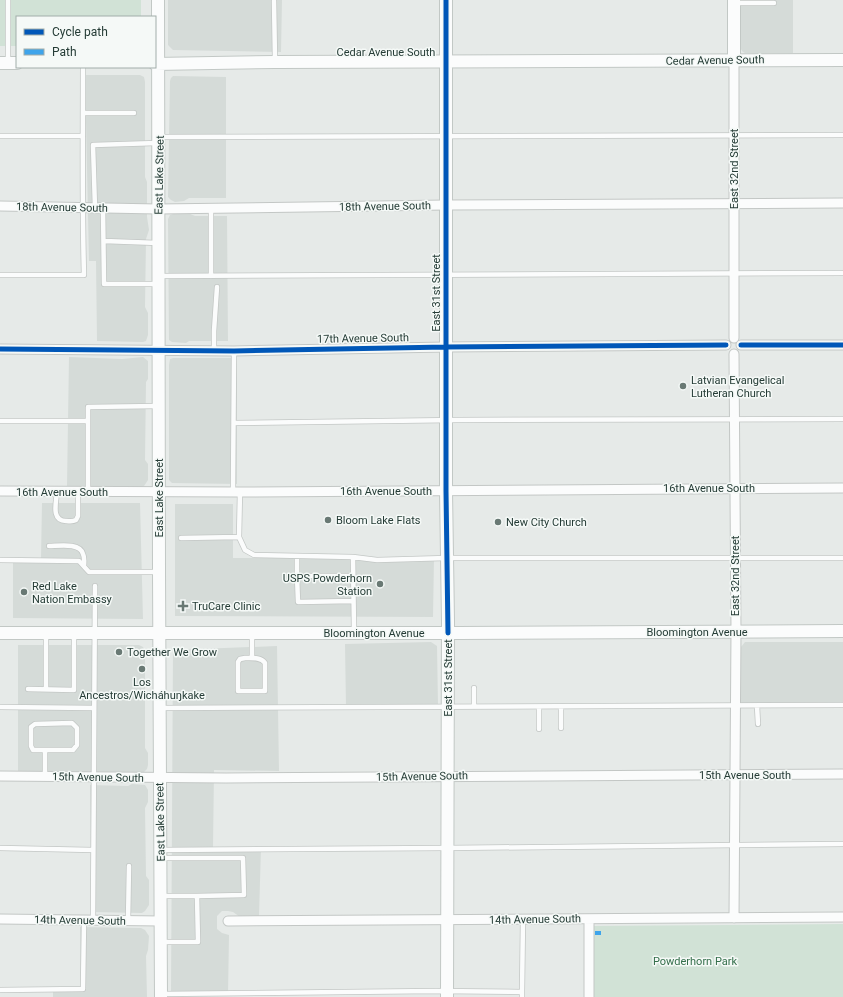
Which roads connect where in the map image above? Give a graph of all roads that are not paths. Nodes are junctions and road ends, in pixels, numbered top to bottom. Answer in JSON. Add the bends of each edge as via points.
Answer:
{"nodes":[{"id":1,"x":8,"y":0,"type":"edge"},
{"id":2,"x":158,"y":0,"type":"edge"},
{"id":3,"x":446,"y":0,"type":"edge"},
{"id":4,"x":274,"y":1,"type":"edge"},
{"id":5,"x":734,"y":2,"type":"edge"},
{"id":6,"x":774,"y":3,"type":"dead end"},
{"id":7,"x":734,"y":60,"type":"junction"},
{"id":8,"x":843,"y":60,"type":"edge"},
{"id":9,"x":446,"y":61,"type":"junction"},
{"id":10,"x":275,"y":62,"type":"junction"},
{"id":11,"x":8,"y":63,"type":"edge"},
{"id":12,"x":157,"y":64,"type":"edge"},
{"id":13,"x":82,"y":68,"type":"edge"},
{"id":14,"x":83,"y":113,"type":"junction"},
{"id":15,"x":134,"y":113,"type":"dead end"},
{"id":16,"x":843,"y":135,"type":"edge"},
{"id":17,"x":0,"y":136,"type":"edge"},
{"id":18,"x":83,"y":136,"type":"junction"},
{"id":19,"x":445,"y":136,"type":"junction"},
{"id":20,"x":734,"y":136,"type":"junction"},
{"id":21,"x":159,"y":140,"type":"junction"},
{"id":22,"x":734,"y":203,"type":"junction"},
{"id":23,"x":843,"y":203,"type":"edge"},
{"id":24,"x":446,"y":205,"type":"junction"},
{"id":25,"x":0,"y":206,"type":"edge"},
{"id":26,"x":82,"y":207,"type":"junction"},
{"id":27,"x":99,"y":208,"type":"junction"},
{"id":28,"x":211,"y":208,"type":"junction"},
{"id":29,"x":158,"y":209,"type":"junction"},
{"id":30,"x":104,"y":241,"type":"junction"},
{"id":31,"x":158,"y":243,"type":"junction"},
{"id":32,"x":734,"y":273,"type":"junction"},
{"id":33,"x":843,"y":273,"type":"edge"},
{"id":34,"x":446,"y":274,"type":"junction"},
{"id":35,"x":0,"y":275,"type":"edge"},
{"id":36,"x":211,"y":276,"type":"junction"},
{"id":37,"x":158,"y":280,"type":"junction"},
{"id":38,"x":217,"y":287,"type":"dead end"},
{"id":39,"x":734,"y":338,"type":"junction"},
{"id":40,"x":726,"y":345,"type":"junction"},
{"id":41,"x":741,"y":345,"type":"junction"},
{"id":42,"x":843,"y":345,"type":"edge"},
{"id":43,"x":446,"y":347,"type":"junction"},
{"id":44,"x":0,"y":349,"type":"edge"},
{"id":45,"x":158,"y":350,"type":"junction"},
{"id":46,"x":214,"y":350,"type":"junction"},
{"id":47,"x":234,"y":350,"type":"junction"},
{"id":48,"x":734,"y":354,"type":"junction"},
{"id":49,"x":158,"y":406,"type":"junction"},
{"id":50,"x":843,"y":419,"type":"edge"},
{"id":51,"x":446,"y":420,"type":"junction"},
{"id":52,"x":734,"y":420,"type":"junction"},
{"id":53,"x":0,"y":421,"type":"edge"},
{"id":54,"x":88,"y":421,"type":"junction"},
{"id":55,"x":234,"y":423,"type":"junction"},
{"id":56,"x":735,"y":488,"type":"junction"},
{"id":57,"x":843,"y":488,"type":"edge"},
{"id":58,"x":0,"y":491,"type":"edge"},
{"id":59,"x":446,"y":491,"type":"junction"},
{"id":60,"x":56,"y":492,"type":"junction"},
{"id":61,"x":78,"y":492,"type":"junction"},
{"id":62,"x":88,"y":492,"type":"junction"},
{"id":63,"x":158,"y":492,"type":"junction"},
{"id":64,"x":237,"y":492,"type":"junction"},
{"id":65,"x":239,"y":537,"type":"junction"},
{"id":66,"x":181,"y":538,"type":"dead end"},
{"id":67,"x":49,"y":546,"type":"dead end"},
{"id":68,"x":297,"y":556,"type":"junction"},
{"id":69,"x":353,"y":557,"type":"junction"},
{"id":70,"x":447,"y":558,"type":"junction"},
{"id":71,"x":735,"y":558,"type":"junction"},
{"id":72,"x":843,"y":558,"type":"edge"},
{"id":73,"x":0,"y":560,"type":"edge"},
{"id":74,"x":84,"y":566,"type":"junction"},
{"id":75,"x":159,"y":572,"type":"junction"},
{"id":76,"x":297,"y":576,"type":"junction"},
{"id":77,"x":353,"y":576,"type":"junction"},
{"id":78,"x":94,"y":586,"type":"dead end"},
{"id":79,"x":353,"y":600,"type":"junction"},
{"id":80,"x":736,"y":631,"type":"junction"},
{"id":81,"x":843,"y":631,"type":"edge"},
{"id":82,"x":46,"y":633,"type":"junction"},
{"id":83,"x":74,"y":633,"type":"junction"},
{"id":84,"x":94,"y":633,"type":"junction"},
{"id":85,"x":354,"y":633,"type":"junction"},
{"id":86,"x":448,"y":633,"type":"junction"},
{"id":87,"x":0,"y":634,"type":"edge"},
{"id":88,"x":159,"y":634,"type":"junction"},
{"id":89,"x":252,"y":634,"type":"junction"},
{"id":90,"x":252,"y":658,"type":"junction"},
{"id":91,"x":474,"y":688,"type":"dead end"},
{"id":92,"x":28,"y":689,"type":"dead end"},
{"id":93,"x":46,"y":689,"type":"junction"},
{"id":94,"x":736,"y":705,"type":"junction"},
{"id":95,"x":843,"y":705,"type":"edge"},
{"id":96,"x":757,"y":706,"type":"junction"},
{"id":97,"x":0,"y":707,"type":"edge"},
{"id":98,"x":448,"y":707,"type":"junction"},
{"id":99,"x":474,"y":707,"type":"junction"},
{"id":100,"x":538,"y":707,"type":"junction"},
{"id":101,"x":561,"y":707,"type":"junction"},
{"id":102,"x":94,"y":708,"type":"junction"},
{"id":103,"x":160,"y":708,"type":"junction"},
{"id":104,"x":758,"y":724,"type":"dead end"},
{"id":105,"x":561,"y":728,"type":"dead end"},
{"id":106,"x":538,"y":729,"type":"dead end"},
{"id":107,"x":45,"y":750,"type":"junction"},
{"id":108,"x":843,"y":774,"type":"edge"},
{"id":109,"x":735,"y":775,"type":"junction"},
{"id":110,"x":0,"y":776,"type":"edge"},
{"id":111,"x":447,"y":776,"type":"junction"},
{"id":112,"x":45,"y":777,"type":"junction"},
{"id":113,"x":93,"y":777,"type":"junction"},
{"id":114,"x":160,"y":778,"type":"junction"},
{"id":115,"x":843,"y":844,"type":"edge"},
{"id":116,"x":734,"y":846,"type":"junction"},
{"id":117,"x":0,"y":848,"type":"edge"},
{"id":118,"x":446,"y":848,"type":"junction"},
{"id":119,"x":93,"y":850,"type":"junction"},
{"id":120,"x":161,"y":854,"type":"junction"},
{"id":121,"x":128,"y":866,"type":"dead end"},
{"id":122,"x":161,"y":896,"type":"junction"},
{"id":123,"x":197,"y":896,"type":"junction"},
{"id":124,"x":843,"y":917,"type":"edge"},
{"id":125,"x":734,"y":918,"type":"junction"},
{"id":126,"x":0,"y":919,"type":"edge"},
{"id":127,"x":523,"y":919,"type":"junction"},
{"id":128,"x":589,"y":919,"type":"junction"},
{"id":129,"x":89,"y":920,"type":"junction"},
{"id":130,"x":446,"y":920,"type":"junction"},
{"id":131,"x":128,"y":921,"type":"junction"},
{"id":132,"x":161,"y":921,"type":"junction"},
{"id":133,"x":228,"y":921,"type":"dead end"},
{"id":134,"x":161,"y":942,"type":"junction"},
{"id":135,"x":0,"y":990,"type":"edge"},
{"id":136,"x":447,"y":994,"type":"edge"},
{"id":137,"x":522,"y":995,"type":"edge"},
{"id":138,"x":161,"y":996,"type":"edge"},
{"id":139,"x":589,"y":997,"type":"edge"}],
"edges":[{"from":1,"to":11,"type":"lane"},
{"from":2,"to":12,"type":"street","name":"East Lake Street"},
{"from":3,"to":9,"type":"street","name":"East 31st Street"},
{"from":4,"to":10,"type":"lane"},
{"from":5,"to":6,"type":"lane"},
{"from":5,"to":7,"type":"street","name":"East 32nd Street"},
{"from":7,"to":8,"type":"street","name":"Cedar Avenue South"},
{"from":7,"to":9,"type":"street","name":"Cedar Avenue South"},
{"from":7,"to":20,"type":"street","name":"East 32nd Street"},
{"from":9,"to":10,"type":"street","name":"Cedar Avenue South"},
{"from":9,"to":19,"type":"street","name":"East 31st Street"},
{"from":10,"to":12,"type":"street","name":"Cedar Avenue South"},
{"from":12,"to":21,"type":"street","name":"East Lake Street"},
{"from":13,"to":14,"type":"lane"},
{"from":14,"to":15,"type":"lane"},
{"from":14,"to":18,"type":"lane"},
{"from":16,"to":20,"type":"lane"},
{"from":17,"to":18,"type":"lane"},
{"from":18,"to":26,"type":"lane"},
{"from":19,"to":20,"type":"lane"},
{"from":19,"to":21,"type":"lane"},
{"from":19,"to":24,"type":"street","name":"East 31st Street"},
{"from":20,"to":22,"type":"street","name":"East 32nd Street"},
{"from":21,"to":27,"type":"lane","via":[[93,145]]},
{"from":21,"to":29,"type":"street","name":"East Lake Street"},
{"from":22,"to":23,"type":"street","name":"18th Avenue South"},
{"from":22,"to":24,"type":"street","name":"18th Avenue South"},
{"from":22,"to":32,"type":"street","name":"East 32nd Street"},
{"from":24,"to":28,"type":"street","name":"18th Avenue South"},
{"from":24,"to":34,"type":"street","name":"East 31st Street"},
{"from":25,"to":26,"type":"street","name":"18th Avenue South"},
{"from":26,"to":27,"type":"street","name":"18th Avenue South"},
{"from":26,"to":35,"type":"lane","via":[[84,275]]},
{"from":27,"to":29,"type":"street","name":"18th Avenue South"},
{"from":27,"to":30,"type":"lane"},
{"from":28,"to":29,"type":"street","name":"18th Avenue South"},
{"from":28,"to":36,"type":"lane"},
{"from":29,"to":31,"type":"street","name":"East Lake Street"},
{"from":30,"to":31,"type":"lane"},
{"from":30,"to":37,"type":"lane","via":[[104,284]]},
{"from":31,"to":37,"type":"street","name":"East Lake Street"},
{"from":32,"to":33,"type":"lane"},
{"from":32,"to":34,"type":"lane"},
{"from":32,"to":39,"type":"street","name":"East 32nd Street"},
{"from":34,"to":36,"type":"lane"},
{"from":34,"to":43,"type":"street","name":"East 31st Street"},
{"from":36,"to":37,"type":"lane"},
{"from":37,"to":45,"type":"street","name":"East Lake Street"},
{"from":38,"to":46,"type":"lane"},
{"from":39,"to":40,"type":"street","via":[[728,340]]},
{"from":39,"to":41,"type":"street","via":[[740,341]]},
{"from":40,"to":43,"type":"street","name":"17th Avenue South"},
{"from":40,"to":48,"type":"street","via":[[729,352]]},
{"from":41,"to":42,"type":"street"},
{"from":41,"to":48,"type":"street","via":[[740,351]]},
{"from":43,"to":47,"type":"street","name":"17th Avenue South"},
{"from":43,"to":51,"type":"street","name":"East 31st Street"},
{"from":44,"to":45,"type":"street","name":"17th Avenue South"},
{"from":45,"to":46,"type":"street","name":"17th Avenue South"},
{"from":45,"to":49,"type":"street","name":"East Lake Street"},
{"from":46,"to":47,"type":"street","name":"17th Avenue South"},
{"from":47,"to":55,"type":"lane"},
{"from":48,"to":52,"type":"street","name":"East 32nd Street"},
{"from":49,"to":54,"type":"lane","via":[[88,407]]},
{"from":49,"to":63,"type":"street","name":"East Lake Street"},
{"from":50,"to":52,"type":"lane"},
{"from":51,"to":52,"type":"lane"},
{"from":51,"to":55,"type":"lane"},
{"from":51,"to":59,"type":"street","name":"East 31st Street"},
{"from":52,"to":56,"type":"street","name":"East 32nd Street"},
{"from":53,"to":54,"type":"lane"},
{"from":54,"to":62,"type":"lane"},
{"from":55,"to":64,"type":"lane"},
{"from":56,"to":57,"type":"street","name":"16th Avenue South"},
{"from":56,"to":59,"type":"street","name":"16th Avenue South"},
{"from":56,"to":71,"type":"street","name":"East 32nd Street"},
{"from":58,"to":60,"type":"street","name":"16th Avenue South"},
{"from":59,"to":64,"type":"street","name":"16th Avenue South"},
{"from":59,"to":70,"type":"street","name":"East 31st Street"},
{"from":60,"to":61,"type":"street","name":"16th Avenue South"},
{"from":60,"to":61,"type":"lane","via":[[58,520],[73,521],[78,516]]},
{"from":61,"to":62,"type":"street","name":"16th Avenue South"},
{"from":62,"to":63,"type":"street","name":"16th Avenue South"},
{"from":63,"to":64,"type":"street","name":"16th Avenue South"},
{"from":63,"to":75,"type":"street","name":"East Lake Street"},
{"from":64,"to":65,"type":"lane"},
{"from":65,"to":66,"type":"lane"},
{"from":65,"to":68,"type":"lane","via":[[245,550],[254,555]]},
{"from":67,"to":74,"type":"lane","via":[[81,549],[84,554]]},
{"from":68,"to":69,"type":"lane"},
{"from":68,"to":76,"type":"lane"},
{"from":69,"to":70,"type":"lane","via":[[377,560]]},
{"from":69,"to":77,"type":"lane"},
{"from":70,"to":71,"type":"lane"},
{"from":70,"to":86,"type":"street","name":"East 31st Street"},
{"from":71,"to":72,"type":"lane"},
{"from":71,"to":80,"type":"street","name":"East 32nd Street"},
{"from":73,"to":74,"type":"lane","via":[[79,561]]},
{"from":74,"to":75,"type":"lane","via":[[89,572]]},
{"from":75,"to":88,"type":"street","name":"East Lake Street"},
{"from":76,"to":77,"type":"lane"},
{"from":76,"to":79,"type":"lane","via":[[298,602]]},
{"from":77,"to":79,"type":"lane"},
{"from":78,"to":84,"type":"lane"},
{"from":79,"to":85,"type":"lane"},
{"from":80,"to":81,"type":"street","name":"Bloomington Avenue"},
{"from":80,"to":86,"type":"street","name":"Bloomington Avenue"},
{"from":80,"to":94,"type":"street","name":"East 32nd Street"},
{"from":82,"to":83,"type":"street","name":"Bloomington Avenue"},
{"from":82,"to":87,"type":"street","name":"Bloomington Avenue"},
{"from":82,"to":93,"type":"lane"},
{"from":83,"to":84,"type":"street","name":"Bloomington Avenue"},
{"from":83,"to":93,"type":"lane","via":[[74,690]]},
{"from":84,"to":88,"type":"street","name":"Bloomington Avenue"},
{"from":84,"to":102,"type":"lane"},
{"from":85,"to":86,"type":"street","name":"Bloomington Avenue"},
{"from":85,"to":89,"type":"street","name":"Bloomington Avenue"},
{"from":86,"to":98,"type":"street","name":"East 31st Street"},
{"from":88,"to":89,"type":"street","name":"Bloomington Avenue"},
{"from":88,"to":103,"type":"street","name":"East Lake Street"},
{"from":89,"to":90,"type":"lane"},
{"from":90,"to":90,"type":"lane","via":[[260,658],[265,663],[265,691],[238,691],[238,662],[240,659]]},
{"from":91,"to":99,"type":"lane"},
{"from":92,"to":93,"type":"lane"},
{"from":94,"to":96,"type":"lane"},
{"from":94,"to":101,"type":"lane"},
{"from":94,"to":109,"type":"street","name":"East 32nd Street"},
{"from":95,"to":96,"type":"lane"},
{"from":96,"to":104,"type":"lane"},
{"from":97,"to":102,"type":"lane"},
{"from":98,"to":99,"type":"lane"},
{"from":98,"to":103,"type":"lane"},
{"from":98,"to":111,"type":"street","name":"East 31st Street"},
{"from":99,"to":100,"type":"lane"},
{"from":100,"to":101,"type":"lane"},
{"from":100,"to":106,"type":"lane"},
{"from":101,"to":105,"type":"lane"},
{"from":102,"to":113,"type":"lane"},
{"from":103,"to":114,"type":"street","name":"East Lake Street"},
{"from":107,"to":107,"type":"lane","via":[[74,750],[77,745],[77,728],[72,724],[35,724],[31,727],[31,746],[33,750]]},
{"from":107,"to":112,"type":"lane"},
{"from":108,"to":109,"type":"street","name":"15th Avenue South"},
{"from":109,"to":111,"type":"street","name":"15th Avenue South"},
{"from":109,"to":116,"type":"street","name":"East 32nd Street"},
{"from":110,"to":112,"type":"street","name":"15th Avenue South"},
{"from":111,"to":114,"type":"street","name":"15th Avenue South"},
{"from":111,"to":118,"type":"street","name":"East 31st Street"},
{"from":112,"to":113,"type":"street","name":"15th Avenue South"},
{"from":113,"to":114,"type":"street","name":"15th Avenue South"},
{"from":113,"to":119,"type":"lane"},
{"from":114,"to":120,"type":"street","name":"East Lake Street"},
{"from":115,"to":116,"type":"lane"},
{"from":116,"to":118,"type":"lane"},
{"from":116,"to":125,"type":"street","name":"East 32nd Street"},
{"from":117,"to":119,"type":"lane"},
{"from":118,"to":120,"type":"lane"},
{"from":118,"to":130,"type":"street","name":"East 31st Street"},
{"from":119,"to":129,"type":"lane"},
{"from":120,"to":122,"type":"street","name":"East Lake Street"},
{"from":120,"to":123,"type":"lane","via":[[244,858],[244,895]]},
{"from":121,"to":131,"type":"lane"},
{"from":122,"to":123,"type":"lane"},
{"from":122,"to":132,"type":"street","name":"East Lake Street"},
{"from":123,"to":134,"type":"lane","via":[[198,942]]},
{"from":124,"to":125,"type":"street","name":"14th Avenue South"},
{"from":125,"to":128,"type":"street","name":"14th Avenue South"},
{"from":126,"to":129,"type":"street","name":"14th Avenue South"},
{"from":127,"to":128,"type":"street","name":"14th Avenue South"},
{"from":127,"to":130,"type":"street","name":"14th Avenue South"},
{"from":127,"to":137,"type":"lane"},
{"from":128,"to":139,"type":"street"},
{"from":129,"to":131,"type":"street","name":"14th Avenue South"},
{"from":129,"to":135,"type":"lane","via":[[83,989]]},
{"from":130,"to":133,"type":"street","name":"14th Avenue South"},
{"from":130,"to":136,"type":"street","name":"East 31st Street"},
{"from":131,"to":132,"type":"street","name":"14th Avenue South"},
{"from":132,"to":134,"type":"street","name":"East Lake Street"},
{"from":134,"to":138,"type":"street","name":"East Lake Street"},
{"from":136,"to":137,"type":"lane"},
{"from":136,"to":138,"type":"lane"}]}
